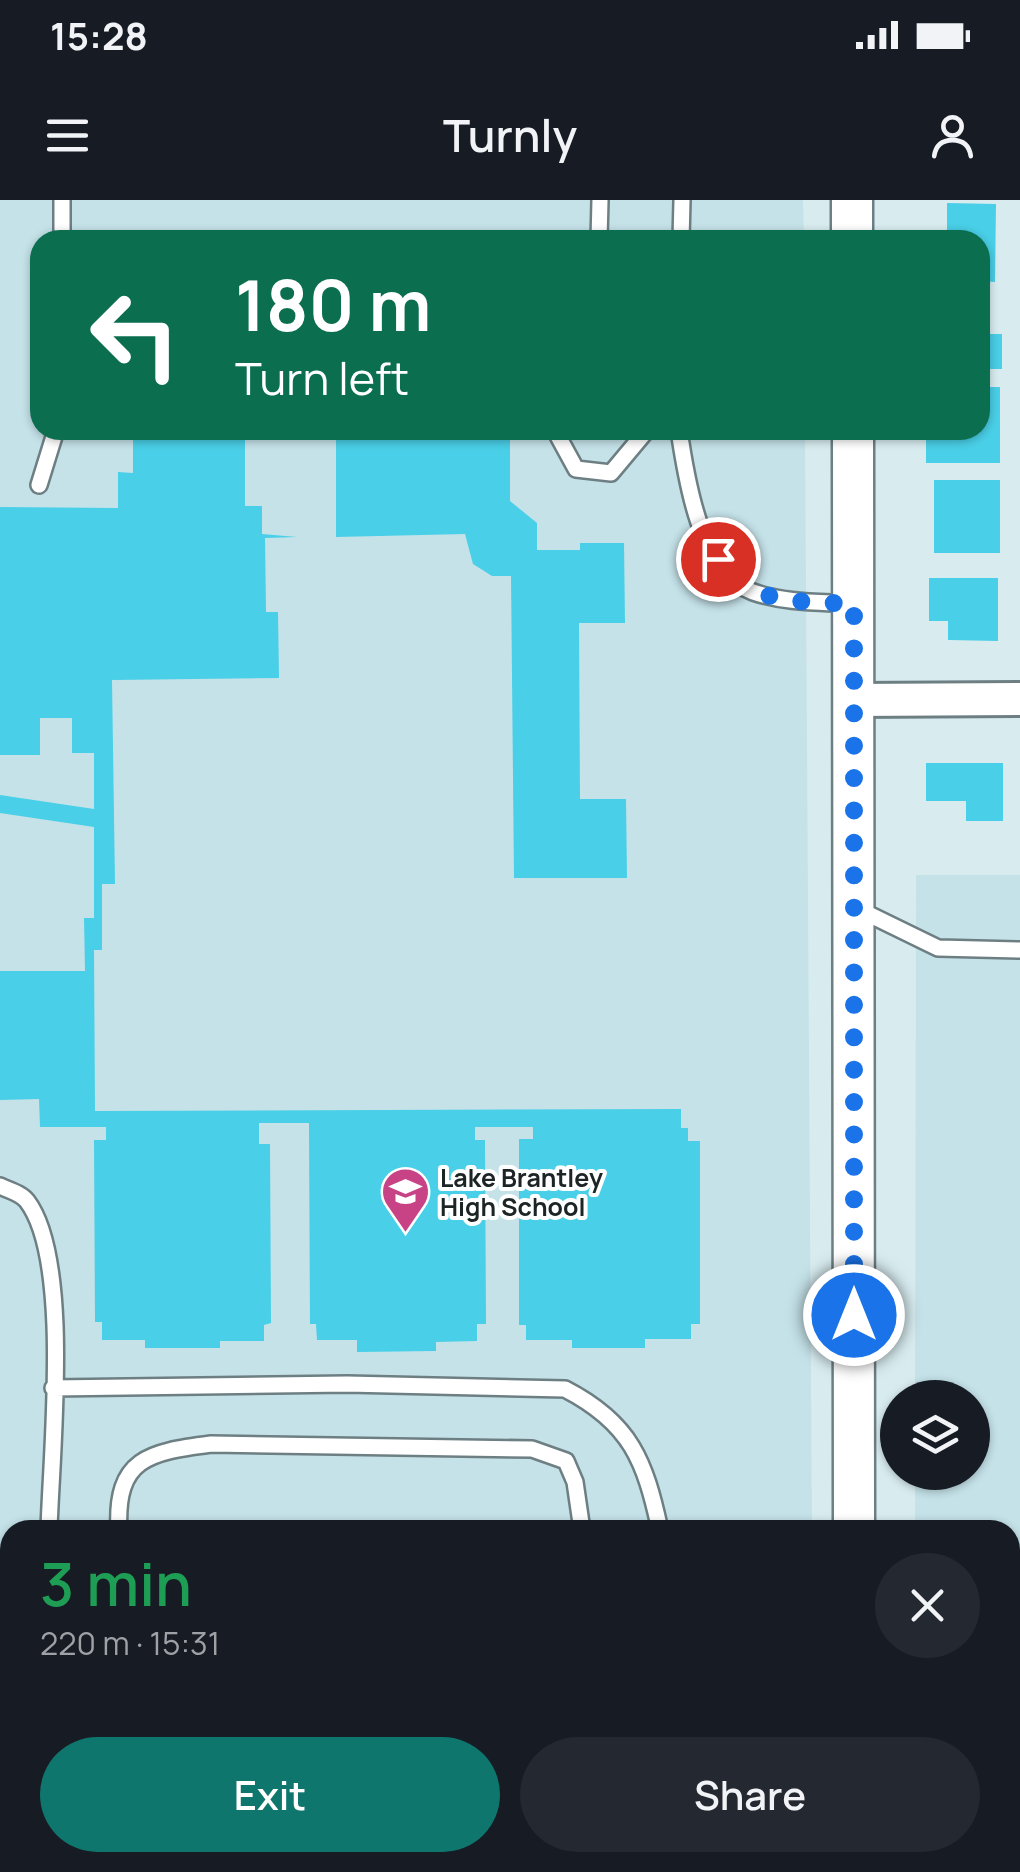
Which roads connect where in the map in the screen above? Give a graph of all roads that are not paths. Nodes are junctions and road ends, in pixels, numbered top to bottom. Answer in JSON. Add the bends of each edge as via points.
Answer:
{"nodes":[{"id":1,"x":62,"y":200,"type":"edge"},
{"id":2,"x":600,"y":200,"type":"edge"},
{"id":3,"x":682,"y":200,"type":"edge"},
{"id":4,"x":852,"y":200,"type":"edge"},
{"id":5,"x":62,"y":230,"type":"edge"},
{"id":6,"x":600,"y":230,"type":"edge"},
{"id":7,"x":681,"y":230,"type":"edge"},
{"id":8,"x":852,"y":230,"type":"edge"},
{"id":9,"x":53,"y":440,"type":"edge"},
{"id":10,"x":560,"y":440,"type":"edge"},
{"id":11,"x":638,"y":440,"type":"edge"},
{"id":12,"x":680,"y":440,"type":"edge"},
{"id":13,"x":853,"y":440,"type":"edge"},
{"id":14,"x":39,"y":485,"type":"dead end"},
{"id":15,"x":854,"y":604,"type":"junction"},
{"id":16,"x":854,"y":700,"type":"junction"},
{"id":17,"x":1020,"y":700,"type":"edge"},
{"id":18,"x":854,"y":908,"type":"junction"},
{"id":19,"x":1020,"y":950,"type":"edge"},
{"id":20,"x":0,"y":1186,"type":"edge"},
{"id":21,"x":53,"y":1388,"type":"junction"},
{"id":22,"x":49,"y":1520,"type":"edge"},
{"id":23,"x":118,"y":1520,"type":"edge"},
{"id":24,"x":581,"y":1520,"type":"edge"},
{"id":25,"x":658,"y":1520,"type":"edge"},
{"id":26,"x":854,"y":1520,"type":"edge"}],
"edges":[{"from":1,"to":5,"type":"lane"},
{"from":2,"to":6,"type":"lane"},
{"from":3,"to":7,"type":"lane"},
{"from":4,"to":8,"type":"street"},
{"from":9,"to":14,"type":"lane"},
{"from":10,"to":11,"type":"lane","via":[[576,470],[610,473]]},
{"from":12,"to":15,"type":"lane","via":[[688,490],[707,541],[730,577],[781,600]]},
{"from":13,"to":15,"type":"street"},
{"from":15,"to":16,"type":"street"},
{"from":16,"to":17,"type":"street"},
{"from":16,"to":18,"type":"street"},
{"from":18,"to":19,"type":"lane","via":[[938,948]]},
{"from":18,"to":26,"type":"street"},
{"from":20,"to":21,"type":"lane","via":[[26,1198],[47,1242]]},
{"from":21,"to":22,"type":"lane"},
{"from":21,"to":25,"type":"lane","via":[[346,1384],[565,1390],[595,1405],[626,1433],[649,1480]]},
{"from":23,"to":24,"type":"lane","via":[[117,1497],[128,1471],[160,1451],[212,1444],[532,1449],[566,1461]]}]}
